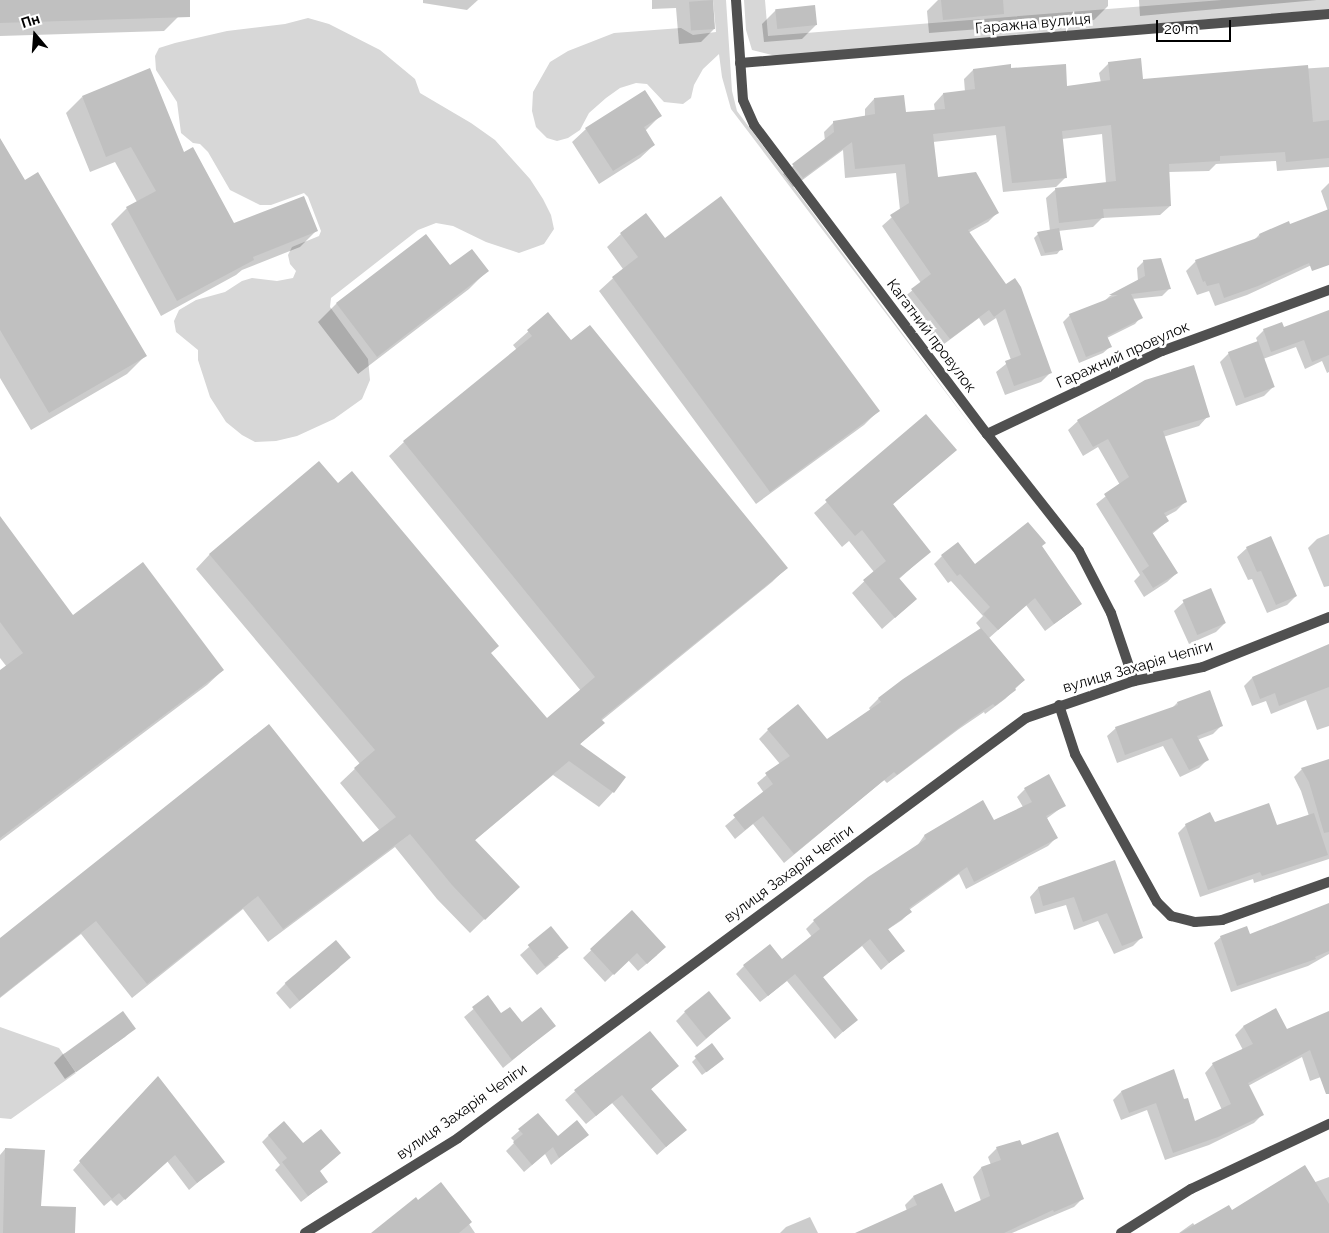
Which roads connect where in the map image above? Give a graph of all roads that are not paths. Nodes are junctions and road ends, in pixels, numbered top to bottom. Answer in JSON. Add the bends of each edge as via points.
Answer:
{"nodes":[{"id":1,"x":736,"y":0,"type":"edge"},
{"id":2,"x":1329,"y":14,"type":"edge"},
{"id":3,"x":740,"y":63,"type":"junction"},
{"id":4,"x":1329,"y":290,"type":"edge"},
{"id":5,"x":987,"y":434,"type":"junction"},
{"id":6,"x":1329,"y":617,"type":"edge"},
{"id":7,"x":1134,"y":681,"type":"junction"},
{"id":8,"x":1060,"y":705,"type":"junction"},
{"id":9,"x":1329,"y":882,"type":"edge"},
{"id":10,"x":1329,"y":1124,"type":"edge"},
{"id":11,"x":305,"y":1233,"type":"edge"},
{"id":12,"x":1120,"y":1233,"type":"edge"}],
"edges":[{"from":1,"to":3,"type":"street","name":"Кагатний провулок"},
{"from":2,"to":3,"type":"street","name":"Гаражна вулиця"},
{"from":3,"to":5,"type":"street","name":"Кагатний провулок","via":[[742,100],[754,126]]},
{"from":4,"to":5,"type":"street","name":"Гаражний провулок","via":[[1162,351]]},
{"from":5,"to":7,"type":"street","name":"Кагатний провулок","via":[[1079,551],[1111,613]]},
{"from":6,"to":7,"type":"street","name":"вулиця Захарія Чепіги","via":[[1203,667]]},
{"from":7,"to":8,"type":"street","name":"вулиця Захарія Чепіги"},
{"from":8,"to":9,"type":"street","via":[[1075,754],[1157,902],[1171,916],[1195,922],[1222,920]]},
{"from":8,"to":11,"type":"street","name":"вулиця Захарія Чепіги","via":[[1026,718],[458,1138]]},
{"from":10,"to":12,"type":"street","via":[[1190,1189]]}]}
